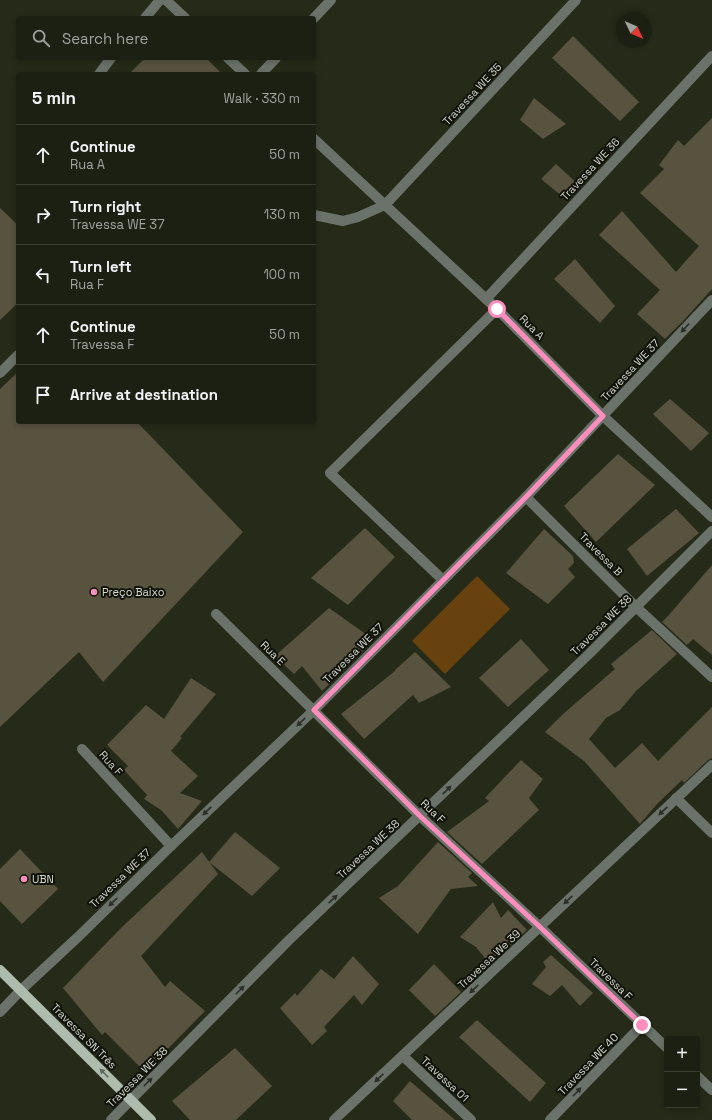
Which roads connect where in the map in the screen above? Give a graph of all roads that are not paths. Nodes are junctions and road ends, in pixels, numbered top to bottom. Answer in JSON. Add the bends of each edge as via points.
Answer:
{"nodes":[{"id":1,"x":160,"y":0,"type":"edge"},
{"id":2,"x":166,"y":0,"type":"edge"},
{"id":3,"x":331,"y":0,"type":"edge"},
{"id":4,"x":576,"y":0,"type":"edge"},
{"id":5,"x":147,"y":16,"type":"edge"},
{"id":6,"x":183,"y":16,"type":"edge"},
{"id":7,"x":316,"y":16,"type":"edge"},
{"id":8,"x":712,"y":56,"type":"edge"},
{"id":9,"x":110,"y":60,"type":"edge"},
{"id":10,"x":230,"y":60,"type":"edge"},
{"id":11,"x":274,"y":60,"type":"edge"},
{"id":12,"x":100,"y":72,"type":"edge"},
{"id":13,"x":242,"y":72,"type":"edge"},
{"id":14,"x":263,"y":72,"type":"edge"},
{"id":15,"x":316,"y":141,"type":"edge"},
{"id":16,"x":385,"y":205,"type":"junction"},
{"id":17,"x":316,"y":215,"type":"edge"},
{"id":18,"x":486,"y":299,"type":"junction"},
{"id":19,"x":712,"y":300,"type":"edge"},
{"id":20,"x":497,"y":309,"type":"junction"},
{"id":21,"x":16,"y":357,"type":"edge"},
{"id":22,"x":0,"y":373,"type":"edge"},
{"id":23,"x":603,"y":416,"type":"junction"},
{"id":24,"x":526,"y":497,"type":"junction"},
{"id":25,"x":712,"y":517,"type":"edge"},
{"id":26,"x":712,"y":531,"type":"edge"},
{"id":27,"x":443,"y":580,"type":"junction"},
{"id":28,"x":636,"y":607,"type":"junction"},
{"id":29,"x":216,"y":614,"type":"dead end"},
{"id":30,"x":712,"y":677,"type":"edge"},
{"id":31,"x":314,"y":710,"type":"junction"},
{"id":32,"x":82,"y":749,"type":"dead end"},
{"id":33,"x":712,"y":765,"type":"edge"},
{"id":34,"x":676,"y":798,"type":"junction"},
{"id":35,"x":420,"y":816,"type":"junction"},
{"id":36,"x":712,"y":833,"type":"edge"},
{"id":37,"x":171,"y":846,"type":"junction"},
{"id":38,"x":540,"y":927,"type":"junction"},
{"id":39,"x":0,"y":970,"type":"edge"},
{"id":40,"x":21,"y":990,"type":"junction"},
{"id":41,"x":0,"y":1012,"type":"edge"},
{"id":42,"x":642,"y":1025,"type":"junction"},
{"id":43,"x":664,"y":1045,"type":"edge"},
{"id":44,"x":403,"y":1056,"type":"junction"},
{"id":45,"x":700,"y":1079,"type":"edge"},
{"id":46,"x":712,"y":1090,"type":"edge"},
{"id":47,"x":131,"y":1100,"type":"junction"},
{"id":48,"x":111,"y":1120,"type":"edge"},
{"id":49,"x":151,"y":1120,"type":"edge"},
{"id":50,"x":334,"y":1120,"type":"edge"},
{"id":51,"x":471,"y":1120,"type":"edge"},
{"id":52,"x":550,"y":1120,"type":"edge"}],
"edges":[{"from":1,"to":5,"type":"street"},
{"from":2,"to":6,"type":"street"},
{"from":3,"to":7,"type":"street"},
{"from":4,"to":16,"type":"street","name":"Travessa WE 35"},
{"from":8,"to":18,"type":"street","name":"Travessa WE 36"},
{"from":9,"to":12,"type":"street"},
{"from":10,"to":13,"type":"street"},
{"from":11,"to":14,"type":"street"},
{"from":15,"to":16,"type":"street","name":"Rua A"},
{"from":16,"to":17,"type":"street","via":[[343,221]]},
{"from":16,"to":18,"type":"street","name":"Rua A"},
{"from":18,"to":20,"type":"street","name":"Rua A"},
{"from":19,"to":23,"type":"street","name":"Travessa WE 37","one_way":true},
{"from":20,"to":23,"type":"street","name":"Rua A"},
{"from":20,"to":27,"type":"street","via":[[330,472]]},
{"from":21,"to":22,"type":"street"},
{"from":23,"to":24,"type":"street","name":"Travessa WE 37"},
{"from":23,"to":25,"type":"street","name":"Rua A"},
{"from":24,"to":27,"type":"street","name":"Travessa WE 37"},
{"from":24,"to":28,"type":"street","name":"Travessa B"},
{"from":26,"to":28,"type":"street","name":"Travessa WE 38"},
{"from":27,"to":31,"type":"street","name":"Travessa WE 37"},
{"from":28,"to":30,"type":"street","name":"Travessa B"},
{"from":35,"to":28,"type":"street","name":"Travessa WE 38","one_way":true},
{"from":29,"to":31,"type":"street","name":"Rua E"},
{"from":31,"to":35,"type":"street","name":"Rua F"},
{"from":31,"to":37,"type":"street","name":"Travessa WE 37","one_way":true},
{"from":32,"to":37,"type":"street","name":"Rua F"},
{"from":33,"to":34,"type":"street","name":"Travessa We 39"},
{"from":34,"to":36,"type":"street"},
{"from":34,"to":38,"type":"street","name":"Travessa We 39","one_way":true},
{"from":35,"to":38,"type":"street","name":"Rua F"},
{"from":47,"to":35,"type":"street","name":"Travessa WE 38","one_way":true,"via":[[288,941]]},
{"from":37,"to":40,"type":"street","name":"Travessa WE 37","one_way":true},
{"from":38,"to":42,"type":"street","name":"Travessa F"},
{"from":38,"to":44,"type":"street","name":"Travessa We 39","one_way":true},
{"from":39,"to":40,"type":"main road","name":"Travessa SN Três"},
{"from":40,"to":41,"type":"street","name":"Travessa WE 37"},
{"from":47,"to":40,"type":"main road","name":"Travessa SN Três","one_way":true},
{"from":42,"to":43,"type":"street","name":"Travessa F"},
{"from":52,"to":42,"type":"street","name":"Travessa WE 40","one_way":true},
{"from":44,"to":50,"type":"street","name":"Travessa We 39","one_way":true},
{"from":44,"to":51,"type":"street","name":"Travessa 01"},
{"from":45,"to":46,"type":"street"},
{"from":47,"to":48,"type":"street","name":"Travessa WE 38"},
{"from":47,"to":49,"type":"main road","name":"Travessa SN Três"}]}
